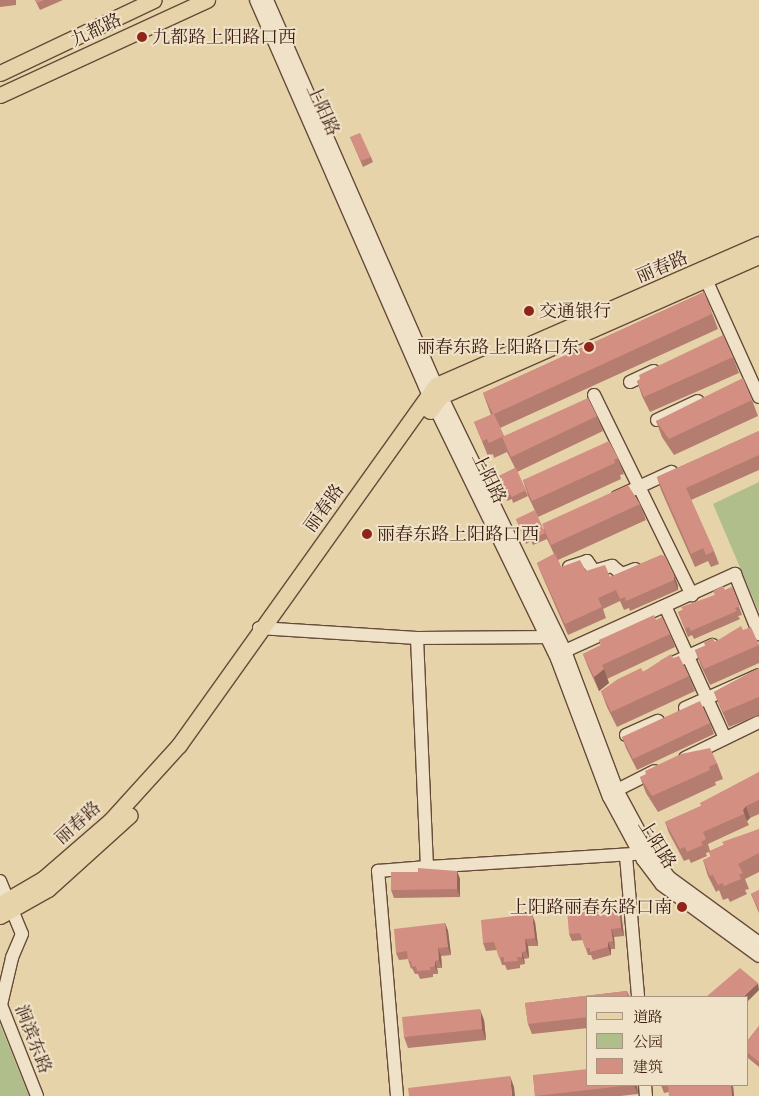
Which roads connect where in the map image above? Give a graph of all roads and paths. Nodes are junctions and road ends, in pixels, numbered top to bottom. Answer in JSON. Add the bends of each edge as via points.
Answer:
{"nodes":[{"id":1,"x":154,"y":0,"type":"edge"},
{"id":2,"x":207,"y":0,"type":"edge"},
{"id":3,"x":256,"y":0,"type":"edge"},
{"id":4,"x":267,"y":0,"type":"edge"},
{"id":5,"x":0,"y":74,"type":"edge"},
{"id":6,"x":0,"y":95,"type":"edge"},
{"id":7,"x":759,"y":244,"type":"edge"},
{"id":8,"x":759,"y":256,"type":"edge"},
{"id":9,"x":704,"y":275,"type":"junction"},
{"id":10,"x":664,"y":367,"type":"edge"},
{"id":11,"x":630,"y":382,"type":"dead end"},
{"id":12,"x":435,"y":395,"type":"junction"},
{"id":13,"x":708,"y":397,"type":"edge"},
{"id":14,"x":759,"y":397,"type":"edge"},
{"id":15,"x":581,"y":410,"type":"edge"},
{"id":16,"x":657,"y":420,"type":"edge"},
{"id":17,"x":682,"y":468,"type":"edge"},
{"id":18,"x":639,"y":486,"type":"junction"},
{"id":19,"x":604,"y":503,"type":"edge"},
{"id":20,"x":672,"y":554,"type":"junction"},
{"id":21,"x":569,"y":567,"type":"edge"},
{"id":22,"x":692,"y":595,"type":"junction"},
{"id":23,"x":665,"y":606,"type":"junction"},
{"id":24,"x":265,"y":628,"type":"junction"},
{"id":25,"x":754,"y":629,"type":"edge"},
{"id":26,"x":553,"y":637,"type":"junction"},
{"id":27,"x":417,"y":638,"type":"junction"},
{"id":28,"x":722,"y":641,"type":"edge"},
{"id":29,"x":565,"y":651,"type":"junction"},
{"id":30,"x":688,"y":656,"type":"junction"},
{"id":31,"x":652,"y":672,"type":"edge"},
{"id":32,"x":759,"y":675,"type":"edge"},
{"id":33,"x":707,"y":698,"type":"junction"},
{"id":34,"x":759,"y":722,"type":"edge"},
{"id":35,"x":626,"y":735,"type":"edge"},
{"id":36,"x":725,"y":738,"type":"junction"},
{"id":37,"x":617,"y":790,"type":"junction"},
{"id":38,"x":646,"y":853,"type":"junction"},
{"id":39,"x":626,"y":856,"type":"junction"},
{"id":40,"x":427,"y":867,"type":"junction"},
{"id":41,"x":0,"y":881,"type":"edge"},
{"id":42,"x":5,"y":907,"type":"edge"},
{"id":43,"x":759,"y":943,"type":"edge"},
{"id":44,"x":759,"y":956,"type":"edge"},
{"id":45,"x":638,"y":996,"type":"edge"},
{"id":46,"x":37,"y":1096,"type":"edge"},
{"id":47,"x":397,"y":1096,"type":"edge"}],
"edges":[{"from":1,"to":5,"type":"main road","name":"九都路"},
{"from":2,"to":6,"type":"main road","name":"九都路"},
{"from":3,"to":12,"type":"street","name":"上阳路"},
{"from":4,"to":12,"type":"street","name":"上阳路"},
{"from":7,"to":9,"type":"main road","name":"丽春路"},
{"from":8,"to":9,"type":"main road","name":"丽春路"},
{"from":9,"to":12,"type":"main road","name":"丽春路"},
{"from":9,"to":14,"type":"street","via":[[726,338],[746,379]]},
{"from":10,"to":11,"type":"street"},
{"from":12,"to":24,"type":"main road","name":"丽春路"},
{"from":12,"to":26,"type":"street","name":"上阳路"},
{"from":13,"to":16,"type":"street"},
{"from":15,"to":18,"type":"street","via":[[596,399],[612,443]]},
{"from":17,"to":18,"type":"street"},
{"from":18,"to":19,"type":"street"},
{"from":18,"to":20,"type":"street"},
{"from":20,"to":21,"type":"street","via":[[622,574],[612,566],[594,571],[587,561]]},
{"from":20,"to":22,"type":"street"},
{"from":22,"to":23,"type":"street"},
{"from":22,"to":25,"type":"street","via":[[735,574]]},
{"from":23,"to":29,"type":"street"},
{"from":23,"to":30,"type":"street"},
{"from":24,"to":27,"type":"street"},
{"from":24,"to":42,"type":"main road","name":"丽春路","via":[[178,745],[110,821],[44,879]]},
{"from":26,"to":27,"type":"street"},
{"from":26,"to":29,"type":"street","name":"上阳路"},
{"from":26,"to":38,"type":"street","name":"上阳路","via":[[609,797]]},
{"from":27,"to":40,"type":"street"},
{"from":28,"to":30,"type":"street"},
{"from":29,"to":37,"type":"street","name":"上阳路"},
{"from":30,"to":31,"type":"street"},
{"from":30,"to":33,"type":"street"},
{"from":32,"to":33,"type":"street"},
{"from":33,"to":35,"type":"street"},
{"from":33,"to":36,"type":"street"},
{"from":34,"to":36,"type":"street"},
{"from":36,"to":37,"type":"street"},
{"from":37,"to":38,"type":"street","name":"上阳路"},
{"from":38,"to":39,"type":"street"},
{"from":38,"to":43,"type":"street","name":"上阳路","via":[[670,878]]},
{"from":38,"to":44,"type":"street","name":"上阳路","via":[[662,885]]},
{"from":39,"to":40,"type":"street"},
{"from":39,"to":45,"type":"street"},
{"from":40,"to":47,"type":"street","via":[[378,871]]},
{"from":41,"to":42,"type":"street","name":"涧滨东路"},
{"from":42,"to":46,"type":"street","name":"涧滨东路","via":[[22,934],[12,958],[1,1005]]}]}
